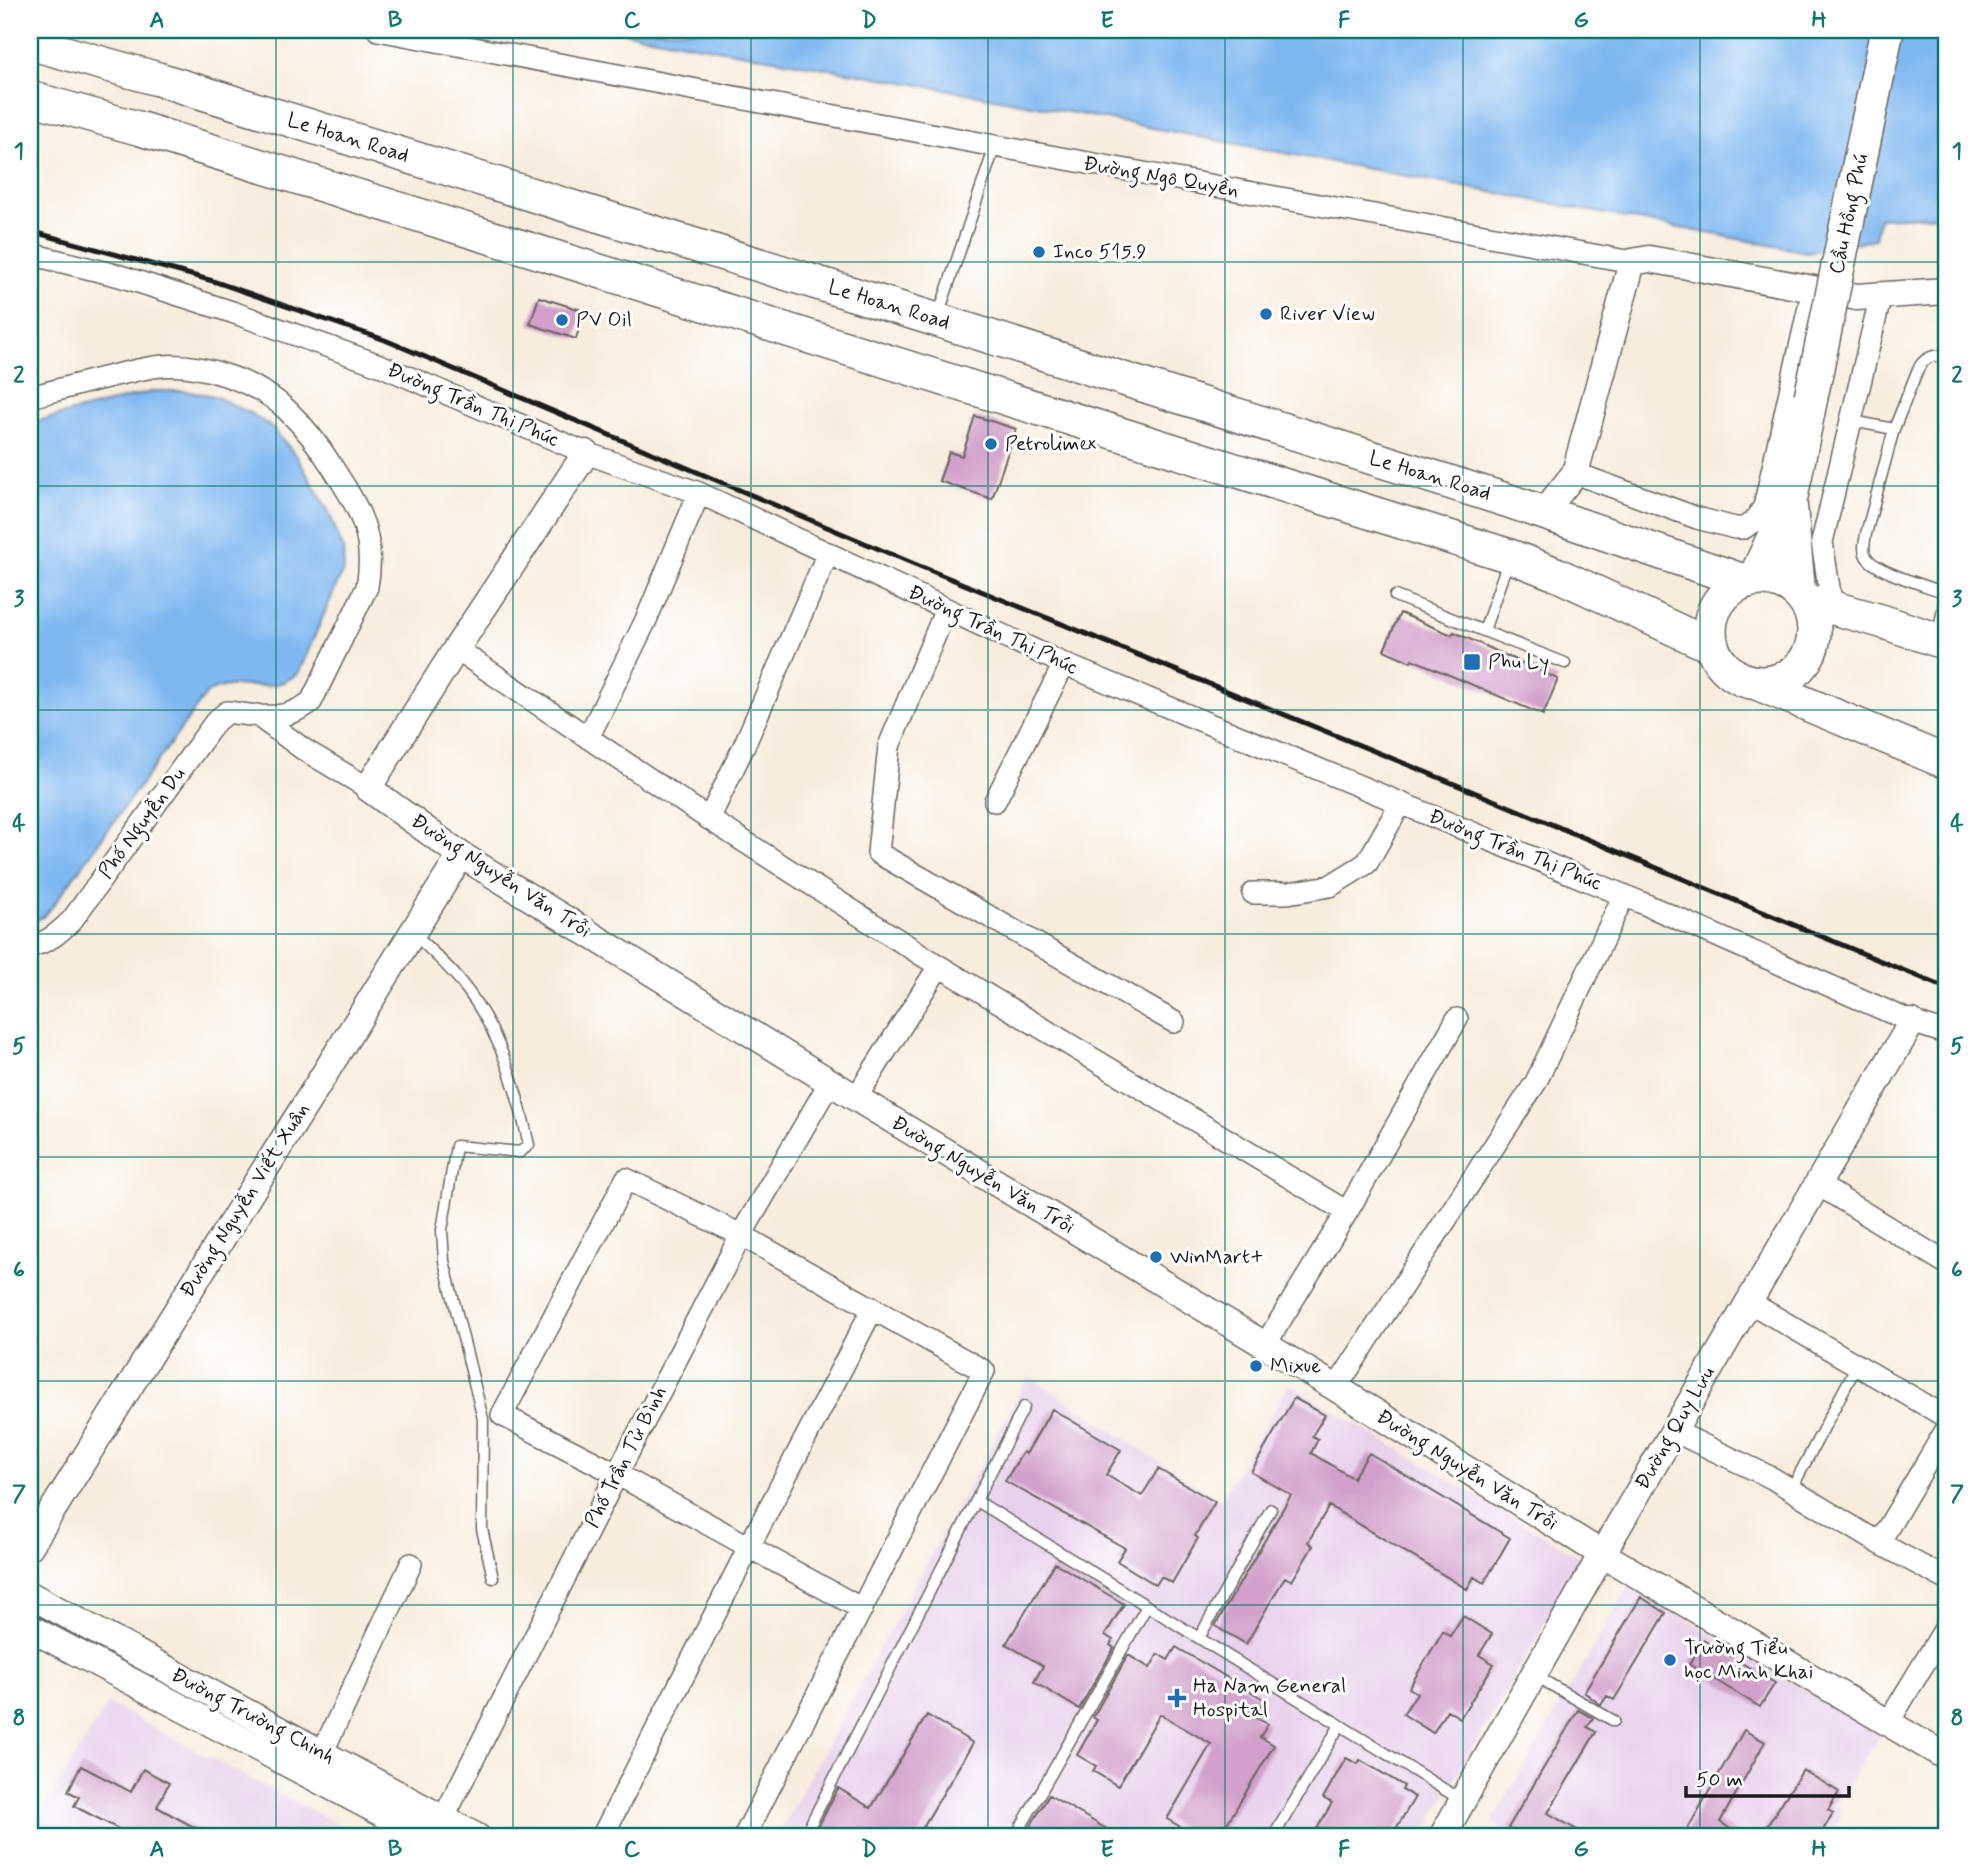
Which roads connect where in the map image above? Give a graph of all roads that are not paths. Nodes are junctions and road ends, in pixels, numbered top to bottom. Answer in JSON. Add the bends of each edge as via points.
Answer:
{"nodes":[{"id":1,"x":377,"y":30,"type":"edge"},
{"id":2,"x":1887,"y":30,"type":"edge"},
{"id":3,"x":30,"y":43,"type":"edge"},
{"id":4,"x":158,"y":79,"type":"junction"},
{"id":5,"x":30,"y":98,"type":"edge"},
{"id":6,"x":141,"y":129,"type":"junction"},
{"id":7,"x":995,"y":146,"type":"junction"},
{"id":8,"x":567,"y":205,"type":"junction"},
{"id":9,"x":30,"y":254,"type":"edge"},
{"id":10,"x":551,"y":256,"type":"junction"},
{"id":11,"x":1632,"y":262,"type":"junction"},
{"id":12,"x":1813,"y":289,"type":"junction"},
{"id":13,"x":1946,"y":291,"type":"edge"},
{"id":14,"x":1881,"y":295,"type":"junction"},
{"id":15,"x":937,"y":320,"type":"junction"},
{"id":16,"x":1030,"y":351,"type":"junction"},
{"id":17,"x":1946,"y":356,"type":"edge"},
{"id":18,"x":30,"y":397,"type":"edge"},
{"id":19,"x":1012,"y":400,"type":"junction"},
{"id":20,"x":1852,"y":421,"type":"junction"},
{"id":21,"x":1894,"y":429,"type":"junction"},
{"id":22,"x":586,"y":453,"type":"junction"},
{"id":23,"x":1574,"y":473,"type":"junction"},
{"id":24,"x":699,"y":493,"type":"junction"},
{"id":25,"x":1509,"y":501,"type":"junction"},
{"id":26,"x":1790,"y":502,"type":"junction"},
{"id":27,"x":1544,"y":512,"type":"junction"},
{"id":28,"x":828,"y":553,"type":"junction"},
{"id":29,"x":1501,"y":553,"type":"junction"},
{"id":30,"x":1750,"y":580,"type":"junction"},
{"id":31,"x":1946,"y":593,"type":"edge"},
{"id":32,"x":1395,"y":596,"type":"dead end"},
{"id":33,"x":1812,"y":600,"type":"junction"},
{"id":34,"x":946,"y":609,"type":"junction"},
{"id":35,"x":1484,"y":631,"type":"junction"},
{"id":36,"x":1942,"y":641,"type":"edge"},
{"id":37,"x":1711,"y":646,"type":"junction"},
{"id":38,"x":456,"y":649,"type":"junction"},
{"id":39,"x":1565,"y":663,"type":"dead end"},
{"id":40,"x":1064,"y":664,"type":"junction"},
{"id":41,"x":1759,"y":684,"type":"junction"},
{"id":42,"x":257,"y":716,"type":"junction"},
{"id":43,"x":588,"y":738,"type":"junction"},
{"id":44,"x":1946,"y":762,"type":"edge"},
{"id":45,"x":368,"y":788,"type":"junction"},
{"id":46,"x":995,"y":801,"type":"dead end"},
{"id":47,"x":1401,"y":803,"type":"junction"},
{"id":48,"x":709,"y":819,"type":"junction"},
{"id":49,"x":461,"y":855,"type":"junction"},
{"id":50,"x":1253,"y":893,"type":"dead end"},
{"id":51,"x":1625,"y":895,"type":"junction"},
{"id":52,"x":412,"y":932,"type":"junction"},
{"id":53,"x":30,"y":946,"type":"edge"},
{"id":54,"x":939,"y":966,"type":"junction"},
{"id":55,"x":1457,"y":1019,"type":"dead end"},
{"id":56,"x":1174,"y":1022,"type":"dead end"},
{"id":57,"x":1912,"y":1022,"type":"junction"},
{"id":58,"x":1946,"y":1033,"type":"edge"},
{"id":59,"x":831,"y":1082,"type":"junction"},
{"id":60,"x":856,"y":1098,"type":"junction"},
{"id":61,"x":1817,"y":1184,"type":"junction"},
{"id":62,"x":1347,"y":1212,"type":"junction"},
{"id":63,"x":741,"y":1235,"type":"junction"},
{"id":64,"x":1946,"y":1263,"type":"edge"},
{"id":65,"x":1749,"y":1301,"type":"junction"},
{"id":66,"x":873,"y":1308,"type":"junction"},
{"id":67,"x":1265,"y":1345,"type":"junction"},
{"id":68,"x":1857,"y":1365,"type":"junction"},
{"id":69,"x":1336,"y":1388,"type":"junction"},
{"id":70,"x":1024,"y":1407,"type":"dead end"},
{"id":71,"x":492,"y":1417,"type":"junction"},
{"id":72,"x":1946,"y":1417,"type":"edge"},
{"id":73,"x":1946,"y":1430,"type":"edge"},
{"id":74,"x":1674,"y":1431,"type":"junction"},
{"id":75,"x":617,"y":1474,"type":"junction"},
{"id":76,"x":1791,"y":1490,"type":"junction"},
{"id":77,"x":977,"y":1501,"type":"junction"},
{"id":78,"x":1271,"y":1509,"type":"dead end"},
{"id":79,"x":1879,"y":1543,"type":"junction"},
{"id":80,"x":30,"y":1546,"type":"edge"},
{"id":81,"x":749,"y":1547,"type":"junction"},
{"id":82,"x":1602,"y":1554,"type":"junction"},
{"id":83,"x":411,"y":1564,"type":"dead end"},
{"id":84,"x":493,"y":1578,"type":"dead end"},
{"id":85,"x":1946,"y":1579,"type":"edge"},
{"id":86,"x":30,"y":1595,"type":"edge"},
{"id":87,"x":1147,"y":1606,"type":"junction"},
{"id":88,"x":862,"y":1609,"type":"junction"},
{"id":89,"x":1946,"y":1627,"type":"edge"},
{"id":90,"x":30,"y":1628,"type":"edge"},
{"id":91,"x":1199,"y":1638,"type":"junction"},
{"id":92,"x":169,"y":1671,"type":"junction"},
{"id":93,"x":1534,"y":1675,"type":"junction"},
{"id":94,"x":156,"y":1695,"type":"junction"},
{"id":95,"x":1614,"y":1721,"type":"dead end"},
{"id":96,"x":1888,"y":1723,"type":"junction"},
{"id":97,"x":1340,"y":1725,"type":"junction"},
{"id":98,"x":1946,"y":1757,"type":"edge"},
{"id":99,"x":317,"y":1765,"type":"junction"},
{"id":100,"x":1463,"y":1801,"type":"junction"},
{"id":101,"x":435,"y":1831,"type":"edge"},
{"id":102,"x":1449,"y":1835,"type":"edge"},
{"id":103,"x":477,"y":1837,"type":"edge"},
{"id":104,"x":602,"y":1837,"type":"edge"},
{"id":105,"x":744,"y":1837,"type":"edge"},
{"id":106,"x":804,"y":1837,"type":"edge"},
{"id":107,"x":1015,"y":1837,"type":"edge"},
{"id":108,"x":1273,"y":1837,"type":"edge"}],
"edges":[{"from":1,"to":7,"type":"street","name":"Đường Ngô Quyền"},
{"from":2,"to":26,"type":"main road","name":"Cầu Hồng Phú","bridge":true},
{"from":3,"to":4,"type":"main road","name":"Le Hoan Road"},
{"from":4,"to":6,"type":"main road"},
{"from":4,"to":8,"type":"main road","name":"Le Hoan Road"},
{"from":5,"to":6,"type":"main road"},
{"from":6,"to":10,"type":"main road"},
{"from":7,"to":11,"type":"street","name":"Đường Ngô Quyền"},
{"from":7,"to":15,"type":"lane"},
{"from":8,"to":10,"type":"main road"},
{"from":8,"to":15,"type":"main road","name":"Le Hoan Road"},
{"from":9,"to":22,"type":"street","name":"Đường Trần Thị Phúc","via":[[120,276],[232,312],[382,366]]},
{"from":10,"to":19,"type":"main road"},
{"from":11,"to":12,"type":"street","name":"Đường Ngô Quyền","via":[[1649,259]]},
{"from":11,"to":23,"type":"street"},
{"from":12,"to":14,"type":"street","name":"Đường Ngô Quyền","via":[[1857,297]]},
{"from":12,"to":23,"type":"street","via":[[1764,507],[1754,521],[1735,528],[1697,518]]},
{"from":13,"to":14,"type":"street","name":"Đường Ngô Quyền"},
{"from":14,"to":20,"type":"street"},
{"from":15,"to":16,"type":"main road","name":"Le Hoan Road"},
{"from":16,"to":19,"type":"main road"},
{"from":16,"to":25,"type":"main road","name":"Le Hoan Road"},
{"from":17,"to":21,"type":"lane","via":[[1923,360]]},
{"from":18,"to":42,"type":"street","name":"Phố Nguyễn Du","via":[[156,366],[183,366],[251,386],[285,408],[314,439],[359,510],[369,548],[367,587],[312,702],[296,713]]},
{"from":19,"to":29,"type":"main road"},
{"from":20,"to":21,"type":"lane"},
{"from":20,"to":33,"type":"street"},
{"from":21,"to":31,"type":"lane","via":[[1864,550],[1878,567]]},
{"from":22,"to":24,"type":"street","name":"Đường Trần Thị Phúc"},
{"from":22,"to":38,"type":"street"},
{"from":23,"to":27,"type":"street"},
{"from":24,"to":28,"type":"street","name":"Đường Trần Thị Phúc"},
{"from":24,"to":43,"type":"street","via":[[646,620]]},
{"from":25,"to":27,"type":"main road","name":"Le Hoan Road"},
{"from":25,"to":29,"type":"main road"},
{"from":26,"to":30,"type":"main road"},
{"from":26,"to":33,"type":"main road"},
{"from":27,"to":30,"type":"main road","name":"Le Hoan Road"},
{"from":28,"to":34,"type":"street","name":"Đường Trần Thị Phúc"},
{"from":28,"to":48,"type":"street"},
{"from":29,"to":35,"type":"lane"},
{"from":29,"to":37,"type":"main road"},
{"from":30,"to":33,"type":"main road","via":[[1774,579]]},
{"from":30,"to":37,"type":"main road","via":[[1719,600],[1709,631]]},
{"from":31,"to":36,"type":"lane"},
{"from":32,"to":35,"type":"lane"},
{"from":33,"to":36,"type":"main road"},
{"from":33,"to":41,"type":"main road","via":[[1814,632],[1803,663],[1791,675]]},
{"from":34,"to":40,"type":"street","name":"Đường Trần Thị Phúc"},
{"from":34,"to":56,"type":"street","via":[[889,746],[878,853]]},
{"from":35,"to":39,"type":"lane"},
{"from":37,"to":41,"type":"main road","via":[[1729,673]]},
{"from":38,"to":43,"type":"street"},
{"from":38,"to":45,"type":"street"},
{"from":40,"to":46,"type":"street"},
{"from":40,"to":47,"type":"street","name":"Đường Trần Thị Phúc"},
{"from":41,"to":44,"type":"main road"},
{"from":42,"to":45,"type":"street"},
{"from":42,"to":53,"type":"street","name":"Phố Nguyễn Du","via":[[228,712],[216,721],[72,920],[57,935]]},
{"from":43,"to":48,"type":"street"},
{"from":45,"to":49,"type":"street","name":"Đường Nguyễn Văn Trỗi"},
{"from":47,"to":50,"type":"street","via":[[1367,863],[1330,886]]},
{"from":47,"to":51,"type":"street","name":"Đường Trần Thị Phúc"},
{"from":48,"to":54,"type":"street"},
{"from":49,"to":52,"type":"street","name":"Đường Nguyễn Viết Xuân"},
{"from":49,"to":59,"type":"street","name":"Đường Nguyễn Văn Trỗi"},
{"from":51,"to":57,"type":"street","name":"Đường Trần Thị Phúc"},
{"from":51,"to":69,"type":"street","via":[[1536,1082]]},
{"from":52,"to":71,"type":"lane","via":[[461,982],[495,1032],[517,1089],[528,1145],[520,1152],[456,1146],[442,1230],[444,1261]]},
{"from":52,"to":80,"type":"street","name":"Đường Nguyễn Viết Xuân"},
{"from":54,"to":60,"type":"street"},
{"from":54,"to":62,"type":"street"},
{"from":55,"to":62,"type":"street"},
{"from":57,"to":58,"type":"street","name":"Đường Trần Thị Phúc"},
{"from":57,"to":61,"type":"street","name":"Đường Quy Lưu"},
{"from":59,"to":60,"type":"street","name":"Đường Nguyễn Văn Trỗi"},
{"from":59,"to":63,"type":"street","name":"Phố Trần Tử Bình"},
{"from":60,"to":67,"type":"street","name":"Đường Nguyễn Văn Trỗi"},
{"from":61,"to":64,"type":"street"},
{"from":61,"to":65,"type":"street","name":"Đường Quy Lưu"},
{"from":62,"to":67,"type":"street"},
{"from":63,"to":66,"type":"street"},
{"from":63,"to":71,"type":"street","via":[[626,1179]]},
{"from":63,"to":75,"type":"street","name":"Phố Trần Tử Bình"},
{"from":65,"to":68,"type":"street"},
{"from":65,"to":74,"type":"street","name":"Đường Quy Lưu"},
{"from":66,"to":81,"type":"street"},
{"from":66,"to":88,"type":"street","via":[[984,1371]]},
{"from":67,"to":69,"type":"street","name":"Đường Nguyễn Văn Trỗi"},
{"from":68,"to":72,"type":"street"},
{"from":68,"to":76,"type":"lane"},
{"from":69,"to":82,"type":"street","name":"Đường Nguyễn Văn Trỗi"},
{"from":70,"to":77,"type":"lane"},
{"from":71,"to":75,"type":"street"},
{"from":71,"to":84,"type":"lane","via":[[482,1529]]},
{"from":73,"to":79,"type":"street"},
{"from":74,"to":76,"type":"street"},
{"from":74,"to":82,"type":"street","name":"Đường Quy Lưu"},
{"from":75,"to":81,"type":"street"},
{"from":75,"to":101,"type":"street","name":"Phố Trần Tử Bình"},
{"from":76,"to":79,"type":"street"},
{"from":77,"to":87,"type":"lane"},
{"from":77,"to":106,"type":"lane"},
{"from":78,"to":91,"type":"lane"},
{"from":79,"to":85,"type":"street"},
{"from":81,"to":88,"type":"street"},
{"from":81,"to":104,"type":"street"},
{"from":82,"to":93,"type":"street","name":"Đường Quy Lưu"},
{"from":82,"to":96,"type":"street","name":"Đường Nguyễn Văn Trỗi"},
{"from":83,"to":99,"type":"street"},
{"from":86,"to":92,"type":"street","name":"Đường Trường Chinh"},
{"from":87,"to":91,"type":"lane"},
{"from":87,"to":107,"type":"lane"},
{"from":88,"to":105,"type":"street"},
{"from":89,"to":96,"type":"street"},
{"from":90,"to":94,"type":"street","name":"Đường Trường Chinh"},
{"from":91,"to":97,"type":"lane"},
{"from":92,"to":94,"type":"street"},
{"from":92,"to":99,"type":"street","name":"Đường Trường Chinh"},
{"from":93,"to":95,"type":"lane"},
{"from":93,"to":100,"type":"street","name":"Đường Quy Lưu"},
{"from":94,"to":99,"type":"street","name":"Đường Trường Chinh"},
{"from":96,"to":98,"type":"street","name":"Đường Nguyễn Văn Trỗi"},
{"from":97,"to":100,"type":"lane"},
{"from":97,"to":108,"type":"lane"},
{"from":99,"to":101,"type":"street","name":"Đường Trường Chinh"},
{"from":100,"to":102,"type":"street","name":"Đường Quy Lưu"},
{"from":101,"to":103,"type":"street","name":"Đường Trường Chinh"}]}
